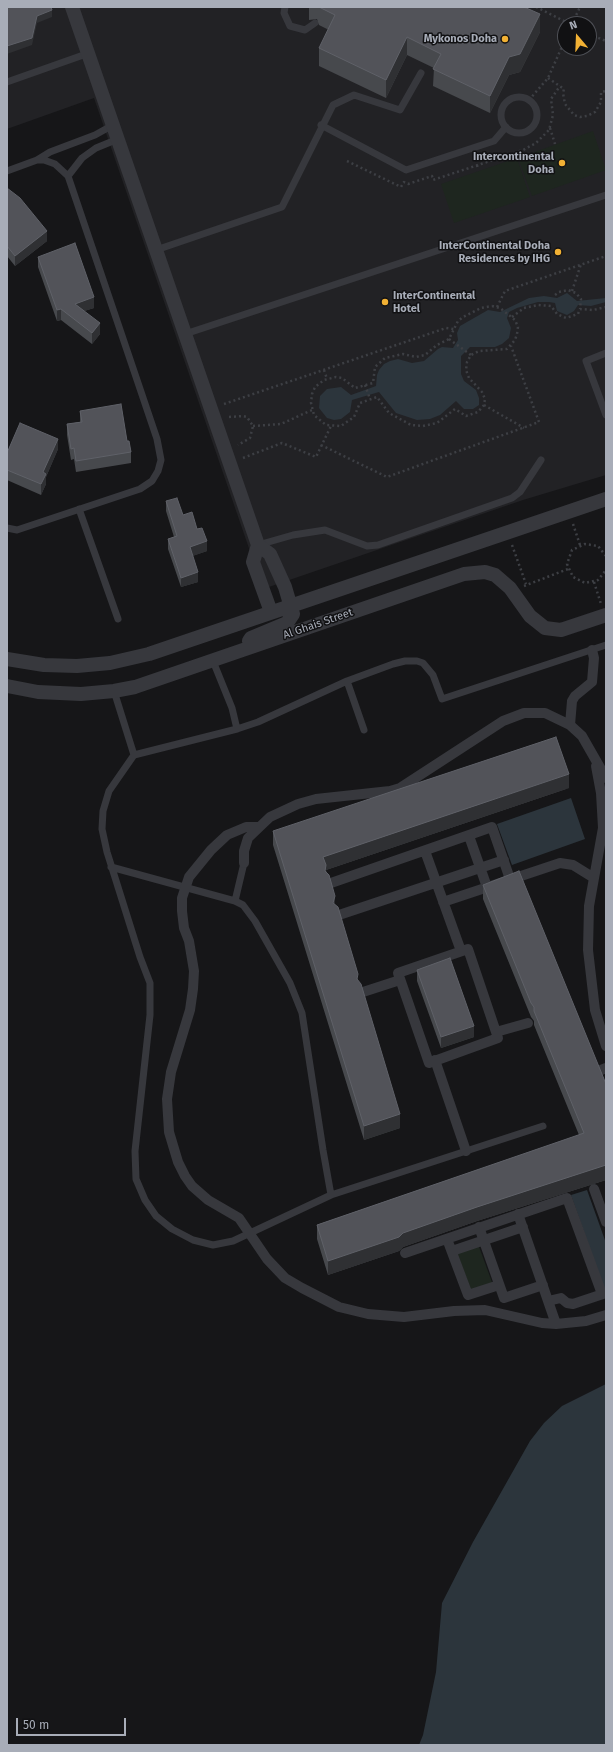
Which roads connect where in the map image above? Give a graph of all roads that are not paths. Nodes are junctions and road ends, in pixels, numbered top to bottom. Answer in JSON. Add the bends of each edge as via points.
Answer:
{"nodes":[{"id":1,"x":72,"y":7,"type":"edge"},
{"id":2,"x":284,"y":7,"type":"edge"},
{"id":3,"x":314,"y":23,"type":"dead end"},
{"id":4,"x":88,"y":53,"type":"junction"},
{"id":5,"x":421,"y":73,"type":"dead end"},
{"id":6,"x":7,"y":82,"type":"edge"},
{"id":7,"x":113,"y":125,"type":"junction"},
{"id":8,"x":321,"y":126,"type":"junction"},
{"id":9,"x":506,"y":127,"type":"junction"},
{"id":10,"x":118,"y":139,"type":"junction"},
{"id":11,"x":37,"y":160,"type":"junction"},
{"id":12,"x":7,"y":171,"type":"edge"},
{"id":13,"x":68,"y":176,"type":"junction"},
{"id":14,"x":606,"y":195,"type":"edge"},
{"id":15,"x":156,"y":250,"type":"junction"},
{"id":16,"x":185,"y":334,"type":"junction"},
{"id":17,"x":606,"y":353,"type":"edge"},
{"id":18,"x":606,"y":415,"type":"edge"},
{"id":19,"x":541,"y":460,"type":"dead end"},
{"id":20,"x":606,"y":498,"type":"edge"},
{"id":21,"x":79,"y":509,"type":"junction"},
{"id":22,"x":7,"y":528,"type":"edge"},
{"id":23,"x":258,"y":545,"type":"junction"},
{"id":24,"x":291,"y":605,"type":"junction"},
{"id":25,"x":271,"y":612,"type":"junction"},
{"id":26,"x":605,"y":615,"type":"edge"},
{"id":27,"x":118,"y":619,"type":"dead end"},
{"id":28,"x":606,"y":645,"type":"edge"},
{"id":29,"x":242,"y":650,"type":"junction"},
{"id":30,"x":592,"y":650,"type":"junction"},
{"id":31,"x":7,"y":659,"type":"edge"},
{"id":32,"x":213,"y":661,"type":"junction"},
{"id":33,"x":347,"y":681,"type":"junction"},
{"id":34,"x":7,"y":686,"type":"edge"},
{"id":35,"x":114,"y":691,"type":"junction"},
{"id":36,"x":570,"y":725,"type":"junction"},
{"id":37,"x":237,"y":729,"type":"junction"},
{"id":38,"x":364,"y":730,"type":"dead end"},
{"id":39,"x":134,"y":755,"type":"junction"},
{"id":40,"x":594,"y":756,"type":"junction"},
{"id":41,"x":606,"y":778,"type":"edge"},
{"id":42,"x":257,"y":828,"type":"junction"},
{"id":43,"x":469,"y":836,"type":"junction"},
{"id":44,"x":425,"y":851,"type":"junction"},
{"id":45,"x":504,"y":860,"type":"junction"},
{"id":46,"x":244,"y":863,"type":"joint"},
{"id":47,"x":112,"y":867,"type":"junction"},
{"id":48,"x":480,"y":868,"type":"junction"},
{"id":49,"x":594,"y":878,"type":"junction"},
{"id":50,"x":510,"y":879,"type":"junction"},
{"id":51,"x":436,"y":882,"type":"junction"},
{"id":52,"x":331,"y":883,"type":"edge"},
{"id":53,"x":487,"y":886,"type":"junction"},
{"id":54,"x":185,"y":887,"type":"junction"},
{"id":55,"x":235,"y":901,"type":"junction"},
{"id":56,"x":443,"y":902,"type":"junction"},
{"id":57,"x":339,"y":915,"type":"edge"},
{"id":58,"x":462,"y":951,"type":"junction"},
{"id":59,"x":400,"y":980,"type":"junction"},
{"id":60,"x":363,"y":992,"type":"edge"},
{"id":61,"x":528,"y":1023,"type":"dead end"},
{"id":62,"x":496,"y":1032,"type":"junction"},
{"id":63,"x":606,"y":1046,"type":"edge"},
{"id":64,"x":435,"y":1060,"type":"junction"},
{"id":65,"x":543,"y":1126,"type":"dead end"},
{"id":66,"x":466,"y":1151,"type":"junction"},
{"id":67,"x":594,"y":1189,"type":"dead end"},
{"id":68,"x":331,"y":1195,"type":"junction"},
{"id":69,"x":518,"y":1214,"type":"junction"},
{"id":70,"x":499,"y":1221,"type":"junction"},
{"id":71,"x":606,"y":1222,"type":"edge"},
{"id":72,"x":523,"y":1227,"type":"junction"},
{"id":73,"x":479,"y":1228,"type":"junction"},
{"id":74,"x":250,"y":1233,"type":"junction"},
{"id":75,"x":504,"y":1233,"type":"junction"},
{"id":76,"x":447,"y":1239,"type":"junction"},
{"id":77,"x":484,"y":1240,"type":"junction"},
{"id":78,"x":452,"y":1251,"type":"junction"},
{"id":79,"x":405,"y":1253,"type":"dead end"},
{"id":80,"x":499,"y":1285,"type":"junction"},
{"id":81,"x":543,"y":1285,"type":"junction"},
{"id":82,"x":604,"y":1293,"type":"edge"},
{"id":83,"x":548,"y":1301,"type":"junction"},
{"id":84,"x":606,"y":1315,"type":"edge"},
{"id":85,"x":556,"y":1324,"type":"junction"}],
"edges":[{"from":1,"to":4,"type":"street"},
{"from":2,"to":3,"type":"lane","via":[[290,26],[305,30]]},
{"from":4,"to":6,"type":"lane"},
{"from":4,"to":7,"type":"street"},
{"from":5,"to":8,"type":"lane","via":[[400,110],[354,95],[333,105]]},
{"from":7,"to":10,"type":"street"},
{"from":7,"to":11,"type":"lane"},
{"from":8,"to":9,"type":"lane","via":[[406,170],[494,141]]},
{"from":8,"to":15,"type":"lane","via":[[282,207]]},
{"from":9,"to":9,"type":"lane","via":[[502,115],[506,104],[516,97],[529,100],[537,110],[535,123],[531,129],[518,133]]},
{"from":10,"to":13,"type":"lane","via":[[96,148],[82,158]]},
{"from":10,"to":15,"type":"street"},
{"from":11,"to":12,"type":"lane"},
{"from":11,"to":13,"type":"lane","via":[[55,164]]},
{"from":13,"to":21,"type":"lane","via":[[157,439],[161,460],[152,481],[140,489]]},
{"from":14,"to":16,"type":"lane"},
{"from":15,"to":16,"type":"street"},
{"from":16,"to":23,"type":"street"},
{"from":17,"to":18,"type":"lane","via":[[586,361]]},
{"from":19,"to":23,"type":"lane","via":[[520,492],[512,498],[378,545],[367,546],[325,530]]},
{"from":20,"to":24,"type":"street"},
{"from":21,"to":22,"type":"lane","via":[[17,530]]},
{"from":21,"to":27,"type":"lane"},
{"from":23,"to":24,"type":"street","via":[[270,554]]},
{"from":23,"to":25,"type":"street","via":[[253,562]]},
{"from":24,"to":25,"type":"street"},
{"from":24,"to":29,"type":"street","via":[[291,620],[252,638]]},
{"from":25,"to":31,"type":"street","via":[[148,654],[110,663],[44,665]]},
{"from":26,"to":29,"type":"street","name":"Al Ghais Street","via":[[561,630],[545,628],[530,616],[515,594],[495,575],[486,572],[464,574]]},
{"from":28,"to":30,"type":"lane"},
{"from":29,"to":32,"type":"street","name":"Al Ghais Street"},
{"from":30,"to":33,"type":"lane","via":[[442,699],[433,675],[423,663],[417,661],[393,664]]},
{"from":30,"to":36,"type":"street","via":[[592,682],[572,701]]},
{"from":32,"to":35,"type":"street","name":"Al Ghais Street"},
{"from":32,"to":37,"type":"lane","via":[[232,708]]},
{"from":33,"to":37,"type":"lane"},
{"from":33,"to":38,"type":"lane"},
{"from":34,"to":35,"type":"street","name":"Al Ghais Street","via":[[52,693]]},
{"from":35,"to":39,"type":"lane"},
{"from":36,"to":40,"type":"street","via":[[582,736]]},
{"from":36,"to":42,"type":"street","via":[[545,713],[513,716],[400,788],[316,799],[270,816]]},
{"from":37,"to":39,"type":"lane"},
{"from":39,"to":47,"type":"lane","via":[[109,791],[102,811],[102,829]]},
{"from":40,"to":41,"type":"street"},
{"from":40,"to":49,"type":"street","via":[[601,793],[603,828]]},
{"from":42,"to":46,"type":"street","via":[[248,838]]},
{"from":42,"to":54,"type":"street","via":[[246,827],[227,835],[211,850]]},
{"from":43,"to":44,"type":"street"},
{"from":43,"to":45,"type":"street","via":[[492,827]]},
{"from":43,"to":48,"type":"street"},
{"from":44,"to":51,"type":"street"},
{"from":44,"to":52,"type":"street"},
{"from":45,"to":48,"type":"street"},
{"from":45,"to":50,"type":"street"},
{"from":46,"to":55,"type":"lane"},
{"from":47,"to":54,"type":"lane"},
{"from":47,"to":74,"type":"lane","via":[[150,983],[149,1023],[135,1151],[136,1179],[145,1200],[156,1216],[172,1230],[193,1240],[213,1245],[233,1241]]},
{"from":48,"to":51,"type":"street"},
{"from":48,"to":53,"type":"street"},
{"from":49,"to":50,"type":"street","via":[[573,865],[560,863]]},
{"from":49,"to":63,"type":"street","via":[[589,906],[588,950],[595,1010]]},
{"from":50,"to":53,"type":"street"},
{"from":51,"to":56,"type":"street"},
{"from":51,"to":57,"type":"street"},
{"from":53,"to":56,"type":"street"},
{"from":54,"to":55,"type":"lane"},
{"from":54,"to":74,"type":"street","via":[[182,911],[192,957],[193,989],[185,1030],[168,1087],[169,1132],[178,1162],[192,1186],[208,1200],[239,1218]]},
{"from":55,"to":68,"type":"lane","via":[[243,905],[255,921],[290,983],[302,1014]]},
{"from":56,"to":58,"type":"street"},
{"from":58,"to":59,"type":"street","via":[[398,973]]},
{"from":58,"to":62,"type":"street","via":[[468,949]]},
{"from":59,"to":60,"type":"street"},
{"from":59,"to":64,"type":"street","via":[[428,1063]]},
{"from":61,"to":62,"type":"street"},
{"from":62,"to":64,"type":"street","via":[[498,1038]]},
{"from":64,"to":66,"type":"street"},
{"from":65,"to":66,"type":"lane"},
{"from":66,"to":68,"type":"lane"},
{"from":67,"to":71,"type":"street"},
{"from":68,"to":74,"type":"lane"},
{"from":69,"to":70,"type":"street"},
{"from":69,"to":72,"type":"street"},
{"from":69,"to":82,"type":"street","via":[[567,1198]]},
{"from":70,"to":73,"type":"street"},
{"from":70,"to":75,"type":"street"},
{"from":72,"to":75,"type":"street"},
{"from":72,"to":81,"type":"street"},
{"from":73,"to":76,"type":"street"},
{"from":73,"to":77,"type":"street"},
{"from":74,"to":85,"type":"street","via":[[267,1259],[285,1278],[324,1300],[352,1311],[404,1317],[454,1310],[485,1310]]},
{"from":75,"to":77,"type":"street"},
{"from":76,"to":78,"type":"street"},
{"from":76,"to":79,"type":"street"},
{"from":77,"to":78,"type":"street"},
{"from":77,"to":80,"type":"street"},
{"from":78,"to":80,"type":"street","via":[[468,1295]]},
{"from":80,"to":81,"type":"street","via":[[504,1298]]},
{"from":81,"to":83,"type":"street"},
{"from":82,"to":83,"type":"street","via":[[573,1304],[567,1304],[561,1298]]},
{"from":83,"to":85,"type":"street"},
{"from":84,"to":85,"type":"street","via":[[586,1321]]}]}
